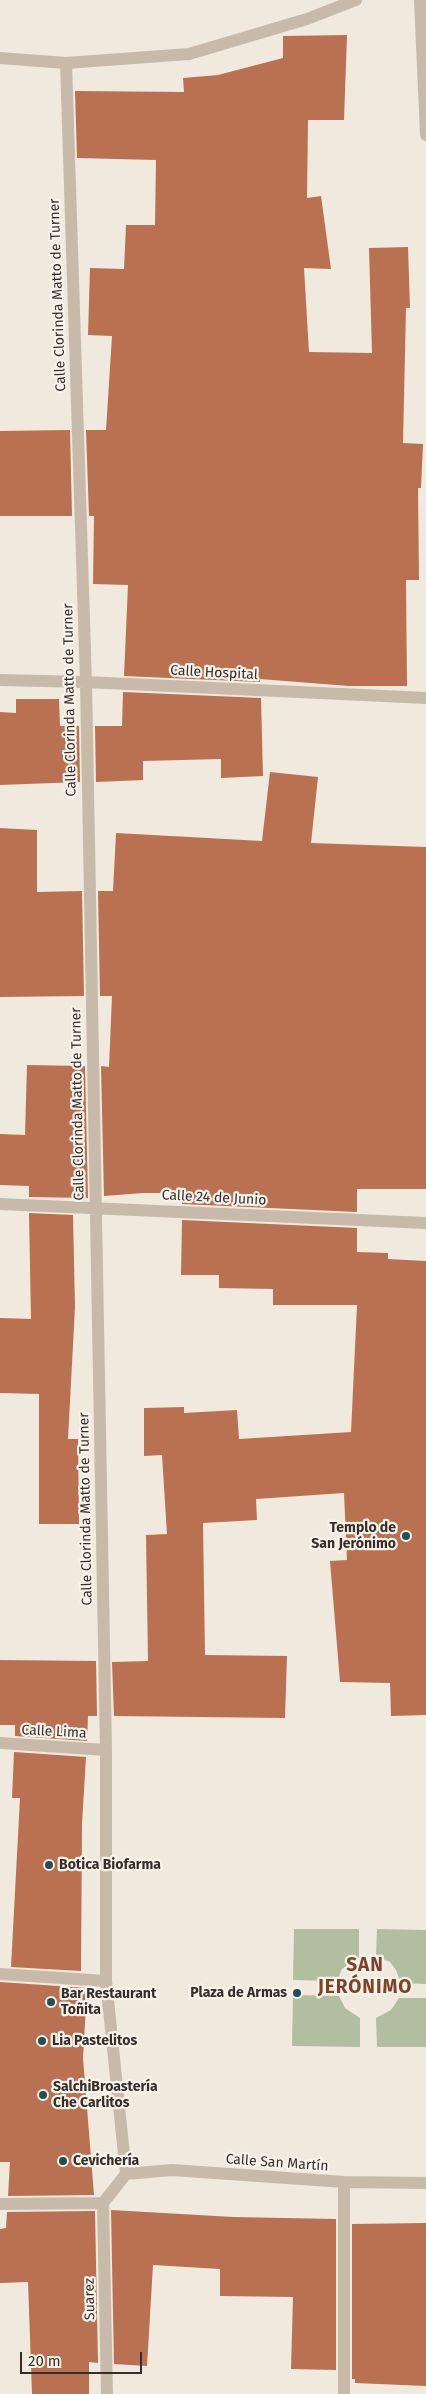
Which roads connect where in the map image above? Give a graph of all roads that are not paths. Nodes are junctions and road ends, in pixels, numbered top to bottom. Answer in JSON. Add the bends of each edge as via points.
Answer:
{"nodes":[{"id":1,"x":356,"y":0,"type":"edge"},
{"id":2,"x":420,"y":0,"type":"edge"},
{"id":3,"x":0,"y":58,"type":"edge"},
{"id":4,"x":66,"y":63,"type":"junction"},
{"id":5,"x":426,"y":135,"type":"edge"},
{"id":6,"x":0,"y":680,"type":"edge"},
{"id":7,"x":86,"y":682,"type":"junction"},
{"id":8,"x":426,"y":698,"type":"edge"},
{"id":9,"x":0,"y":1204,"type":"edge"},
{"id":10,"x":94,"y":1208,"type":"junction"},
{"id":11,"x":426,"y":1223,"type":"edge"},
{"id":12,"x":0,"y":1743,"type":"edge"},
{"id":13,"x":106,"y":1750,"type":"junction"},
{"id":14,"x":0,"y":1974,"type":"edge"},
{"id":15,"x":106,"y":1980,"type":"junction"},
{"id":16,"x":126,"y":2174,"type":"junction"},
{"id":17,"x":344,"y":2182,"type":"junction"},
{"id":18,"x":426,"y":2183,"type":"edge"},
{"id":19,"x":103,"y":2203,"type":"junction"},
{"id":20,"x":0,"y":2204,"type":"edge"},
{"id":21,"x":108,"y":2394,"type":"edge"},
{"id":22,"x":344,"y":2394,"type":"edge"}],
"edges":[{"from":1,"to":4,"type":"street","via":[[307,19],[189,54]]},
{"from":2,"to":5,"type":"street"},
{"from":3,"to":4,"type":"street"},
{"from":4,"to":7,"type":"street","name":"Calle Clorinda Matto de Turner"},
{"from":6,"to":7,"type":"street","name":"Calle Hospital"},
{"from":7,"to":8,"type":"street","name":"Calle Hospital"},
{"from":7,"to":10,"type":"street","name":"Calle Clorinda Matto de Turner"},
{"from":9,"to":10,"type":"street","name":"Calle 24 de Junio"},
{"from":10,"to":11,"type":"street","name":"Calle 24 de Junio"},
{"from":10,"to":13,"type":"street","name":"Calle Clorinda Matto de Turner"},
{"from":12,"to":13,"type":"street","name":"Calle Lima"},
{"from":13,"to":15,"type":"street","name":"Calle Clorinda Matto de Turner"},
{"from":14,"to":15,"type":"street"},
{"from":15,"to":16,"type":"street","name":"Calle Clorinda Matto de Turner"},
{"from":16,"to":17,"type":"street","name":"Calle San Martín","via":[[172,2170]]},
{"from":16,"to":19,"type":"street"},
{"from":17,"to":18,"type":"street","name":"Calle San Martín"},
{"from":17,"to":22,"type":"street"},
{"from":19,"to":20,"type":"street"},
{"from":19,"to":21,"type":"street","name":"Suarez"}]}
